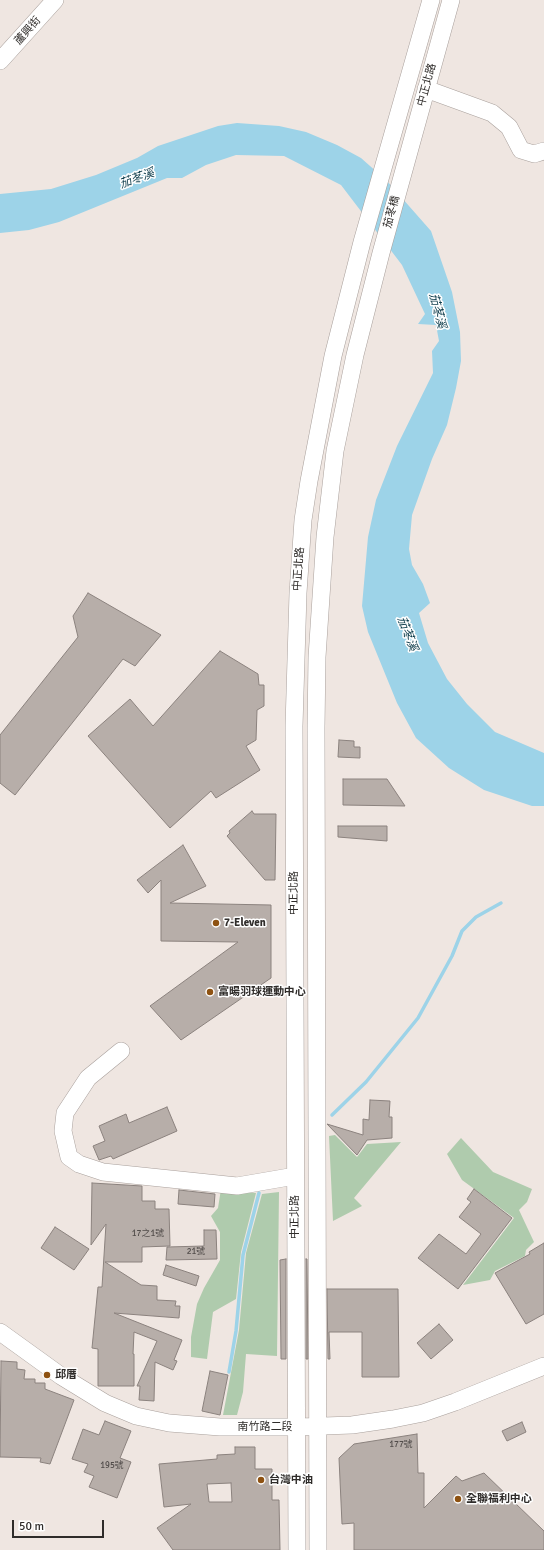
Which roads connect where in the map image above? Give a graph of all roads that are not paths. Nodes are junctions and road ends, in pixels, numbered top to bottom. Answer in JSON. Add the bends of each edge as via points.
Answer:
{"nodes":[{"id":1,"x":55,"y":0,"type":"edge"},
{"id":2,"x":430,"y":0,"type":"edge"},
{"id":3,"x":451,"y":0,"type":"edge"},
{"id":4,"x":0,"y":61,"type":"edge"},
{"id":5,"x":426,"y":89,"type":"junction"},
{"id":6,"x":544,"y":151,"type":"edge"},
{"id":7,"x":385,"y":164,"type":"joint"},
{"id":8,"x":404,"y":170,"type":"joint"},
{"id":9,"x":362,"y":242,"type":"joint"},
{"id":10,"x":381,"y":253,"type":"joint"},
{"id":11,"x":121,"y":1051,"type":"dead end"},
{"id":12,"x":295,"y":1176,"type":"junction"},
{"id":13,"x":0,"y":1332,"type":"edge"},
{"id":14,"x":544,"y":1366,"type":"edge"},
{"id":15,"x":317,"y":1426,"type":"junction"},
{"id":16,"x":296,"y":1427,"type":"junction"},
{"id":17,"x":297,"y":1550,"type":"edge"},
{"id":18,"x":318,"y":1550,"type":"edge"}],
"edges":[{"from":1,"to":4,"type":"street","name":"蘆興街"},
{"from":2,"to":7,"type":"street","name":"中正北路"},
{"from":3,"to":5,"type":"street","name":"中正北路"},
{"from":5,"to":6,"type":"street","via":[[492,114],[509,127],[521,150],[534,154]]},
{"from":5,"to":8,"type":"street","name":"中正北路"},
{"from":7,"to":9,"type":"street","name":"茄苳橋"},
{"from":8,"to":10,"type":"street","name":"茄苳橋"},
{"from":9,"to":12,"type":"street","name":"中正北路","via":[[333,356],[309,481],[298,585],[294,726]]},
{"from":10,"to":15,"type":"street","name":"中正北路","via":[[355,355],[335,451],[320,601],[316,728]]},
{"from":11,"to":12,"type":"street","via":[[88,1078],[65,1113],[63,1131],[69,1156],[79,1164],[103,1172],[237,1186]]},
{"from":12,"to":16,"type":"street","name":"中正北路"},
{"from":13,"to":16,"type":"street","name":"南竹路二段","via":[[61,1376],[105,1403],[136,1416],[169,1423],[220,1427]]},
{"from":14,"to":15,"type":"street","name":"南竹路二段","via":[[423,1413],[352,1425]]},
{"from":15,"to":16,"type":"street","name":"南竹路二段"},
{"from":15,"to":18,"type":"street","name":"中正北路"},
{"from":16,"to":17,"type":"street","name":"中正北路"}]}
